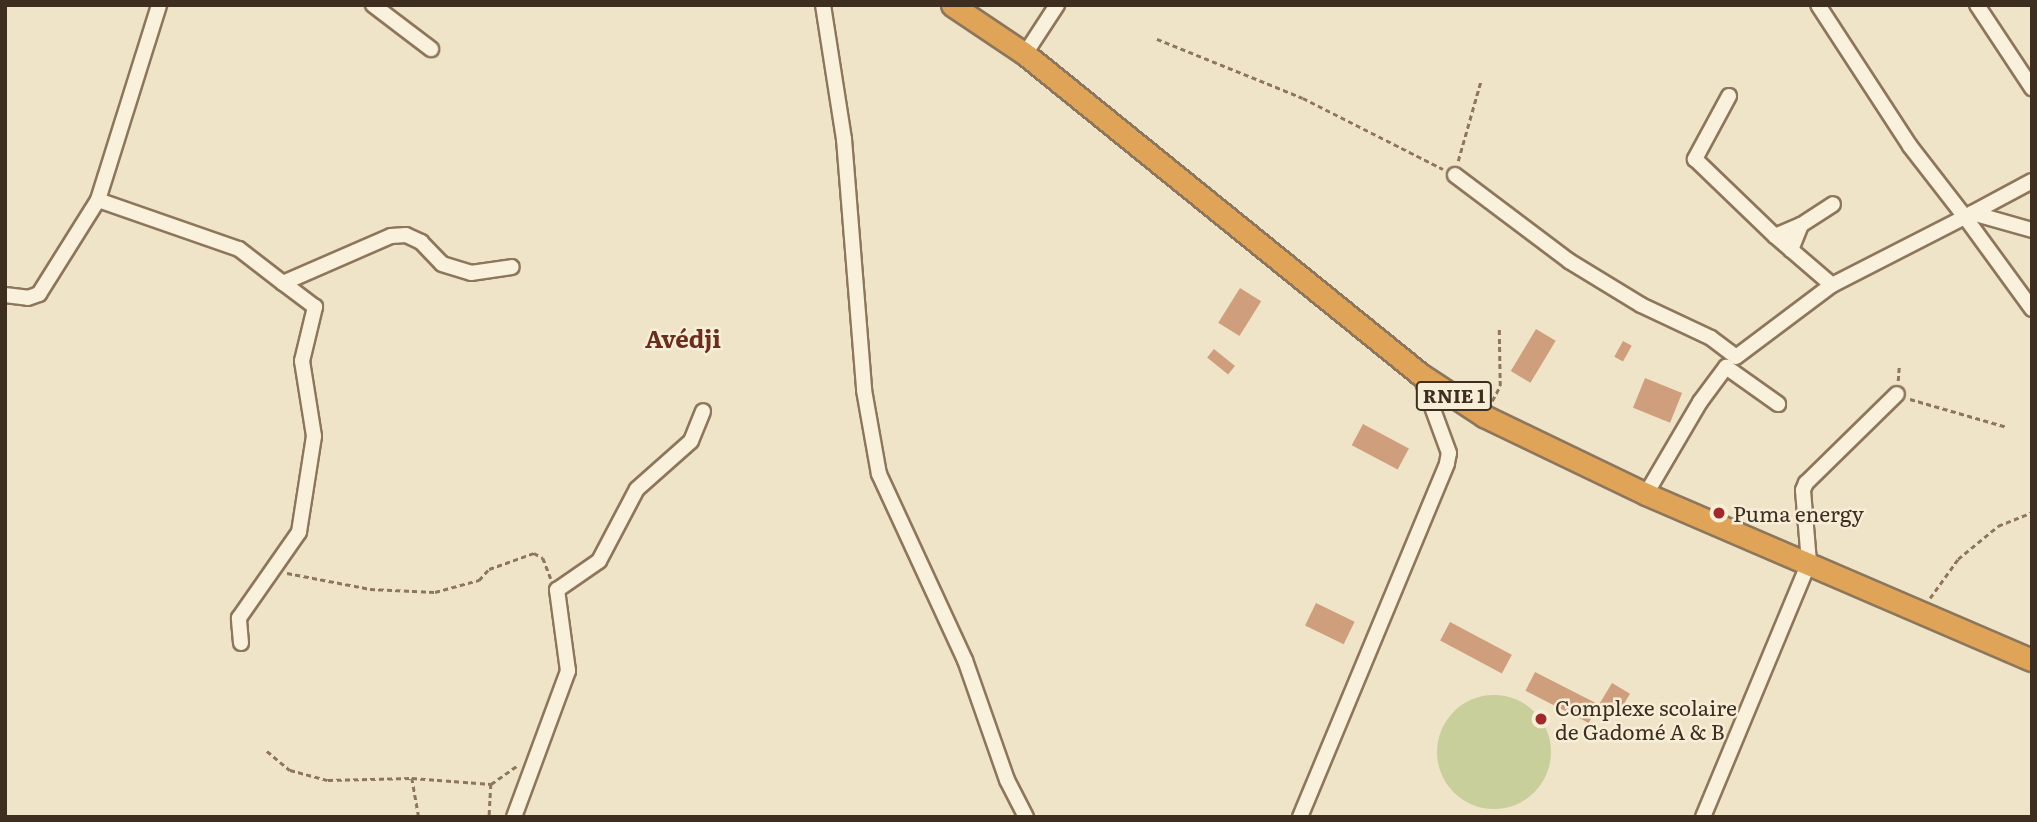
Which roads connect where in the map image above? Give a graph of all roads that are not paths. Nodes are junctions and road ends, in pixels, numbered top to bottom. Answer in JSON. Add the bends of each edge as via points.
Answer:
{"nodes":[{"id":1,"x":159,"y":5,"type":"edge"},
{"id":2,"x":373,"y":5,"type":"edge"},
{"id":3,"x":823,"y":5,"type":"edge"},
{"id":4,"x":952,"y":5,"type":"edge"},
{"id":5,"x":1057,"y":5,"type":"edge"},
{"id":6,"x":1818,"y":5,"type":"edge"},
{"id":7,"x":1977,"y":5,"type":"edge"},
{"id":8,"x":431,"y":50,"type":"dead end"},
{"id":9,"x":1025,"y":54,"type":"junction"},
{"id":10,"x":2032,"y":88,"type":"edge"},
{"id":11,"x":1729,"y":96,"type":"dead end"},
{"id":12,"x":1455,"y":175,"type":"road end"},
{"id":13,"x":2032,"y":181,"type":"edge"},
{"id":14,"x":98,"y":200,"type":"junction"},
{"id":15,"x":1833,"y":204,"type":"dead end"},
{"id":16,"x":1968,"y":215,"type":"junction"},
{"id":17,"x":1801,"y":225,"type":"junction"},
{"id":18,"x":2032,"y":230,"type":"edge"},
{"id":19,"x":1775,"y":236,"type":"junction"},
{"id":20,"x":1791,"y":250,"type":"junction"},
{"id":21,"x":512,"y":267,"type":"dead end"},
{"id":22,"x":283,"y":283,"type":"junction"},
{"id":23,"x":1832,"y":285,"type":"junction"},
{"id":24,"x":5,"y":295,"type":"edge"},
{"id":25,"x":2032,"y":309,"type":"edge"},
{"id":26,"x":1731,"y":362,"type":"junction"},
{"id":27,"x":1420,"y":374,"type":"junction"},
{"id":28,"x":1897,"y":394,"type":"road end"},
{"id":29,"x":1778,"y":404,"type":"dead end"},
{"id":30,"x":704,"y":411,"type":"dead end"},
{"id":31,"x":1646,"y":494,"type":"junction"},
{"id":32,"x":1809,"y":562,"type":"junction"},
{"id":33,"x":241,"y":643,"type":"dead end"},
{"id":34,"x":2032,"y":660,"type":"edge"},
{"id":35,"x":514,"y":817,"type":"edge"},
{"id":36,"x":1026,"y":817,"type":"edge"},
{"id":37,"x":1300,"y":817,"type":"edge"},
{"id":38,"x":1703,"y":817,"type":"edge"}],
"edges":[{"from":1,"to":14,"type":"street"},
{"from":2,"to":8,"type":"street"},
{"from":3,"to":36,"type":"street","via":[[844,139],[864,390],[879,474],[965,660],[1007,780]]},
{"from":4,"to":9,"type":"highway","number":"RNIE 1"},
{"from":5,"to":9,"type":"street"},
{"from":6,"to":16,"type":"street","via":[[1910,146]]},
{"from":7,"to":10,"type":"street"},
{"from":9,"to":27,"type":"highway","number":"RNIE 1"},
{"from":11,"to":19,"type":"street","via":[[1695,159]]},
{"from":12,"to":26,"type":"street","via":[[1569,261],[1641,305],[1711,338]]},
{"from":13,"to":16,"type":"street"},
{"from":14,"to":22,"type":"street","via":[[239,249]]},
{"from":14,"to":24,"type":"street","via":[[39,294],[28,298]]},
{"from":15,"to":17,"type":"street"},
{"from":16,"to":18,"type":"street"},
{"from":16,"to":23,"type":"street"},
{"from":16,"to":25,"type":"street"},
{"from":17,"to":19,"type":"street"},
{"from":17,"to":20,"type":"street"},
{"from":19,"to":20,"type":"street"},
{"from":20,"to":23,"type":"street"},
{"from":21,"to":22,"type":"street","via":[[471,273],[442,264],[421,242],[406,235],[391,236]]},
{"from":22,"to":33,"type":"street","via":[[315,307],[302,360],[314,436],[299,532],[239,618]]},
{"from":23,"to":26,"type":"street"},
{"from":26,"to":29,"type":"street"},
{"from":26,"to":31,"type":"street","via":[[1700,402]]},
{"from":27,"to":31,"type":"highway","number":"RNIE 1","via":[[1484,416]]},
{"from":27,"to":37,"type":"street","via":[[1449,453],[1447,463]]},
{"from":28,"to":32,"type":"street","via":[[1806,483]]},
{"from":30,"to":35,"type":"street","via":[[691,441],[637,489],[599,561],[557,590],[568,671]]},
{"from":31,"to":32,"type":"highway","number":"RNIE 1"},
{"from":32,"to":34,"type":"highway","number":"RNIE 1"},
{"from":32,"to":38,"type":"street"}]}
